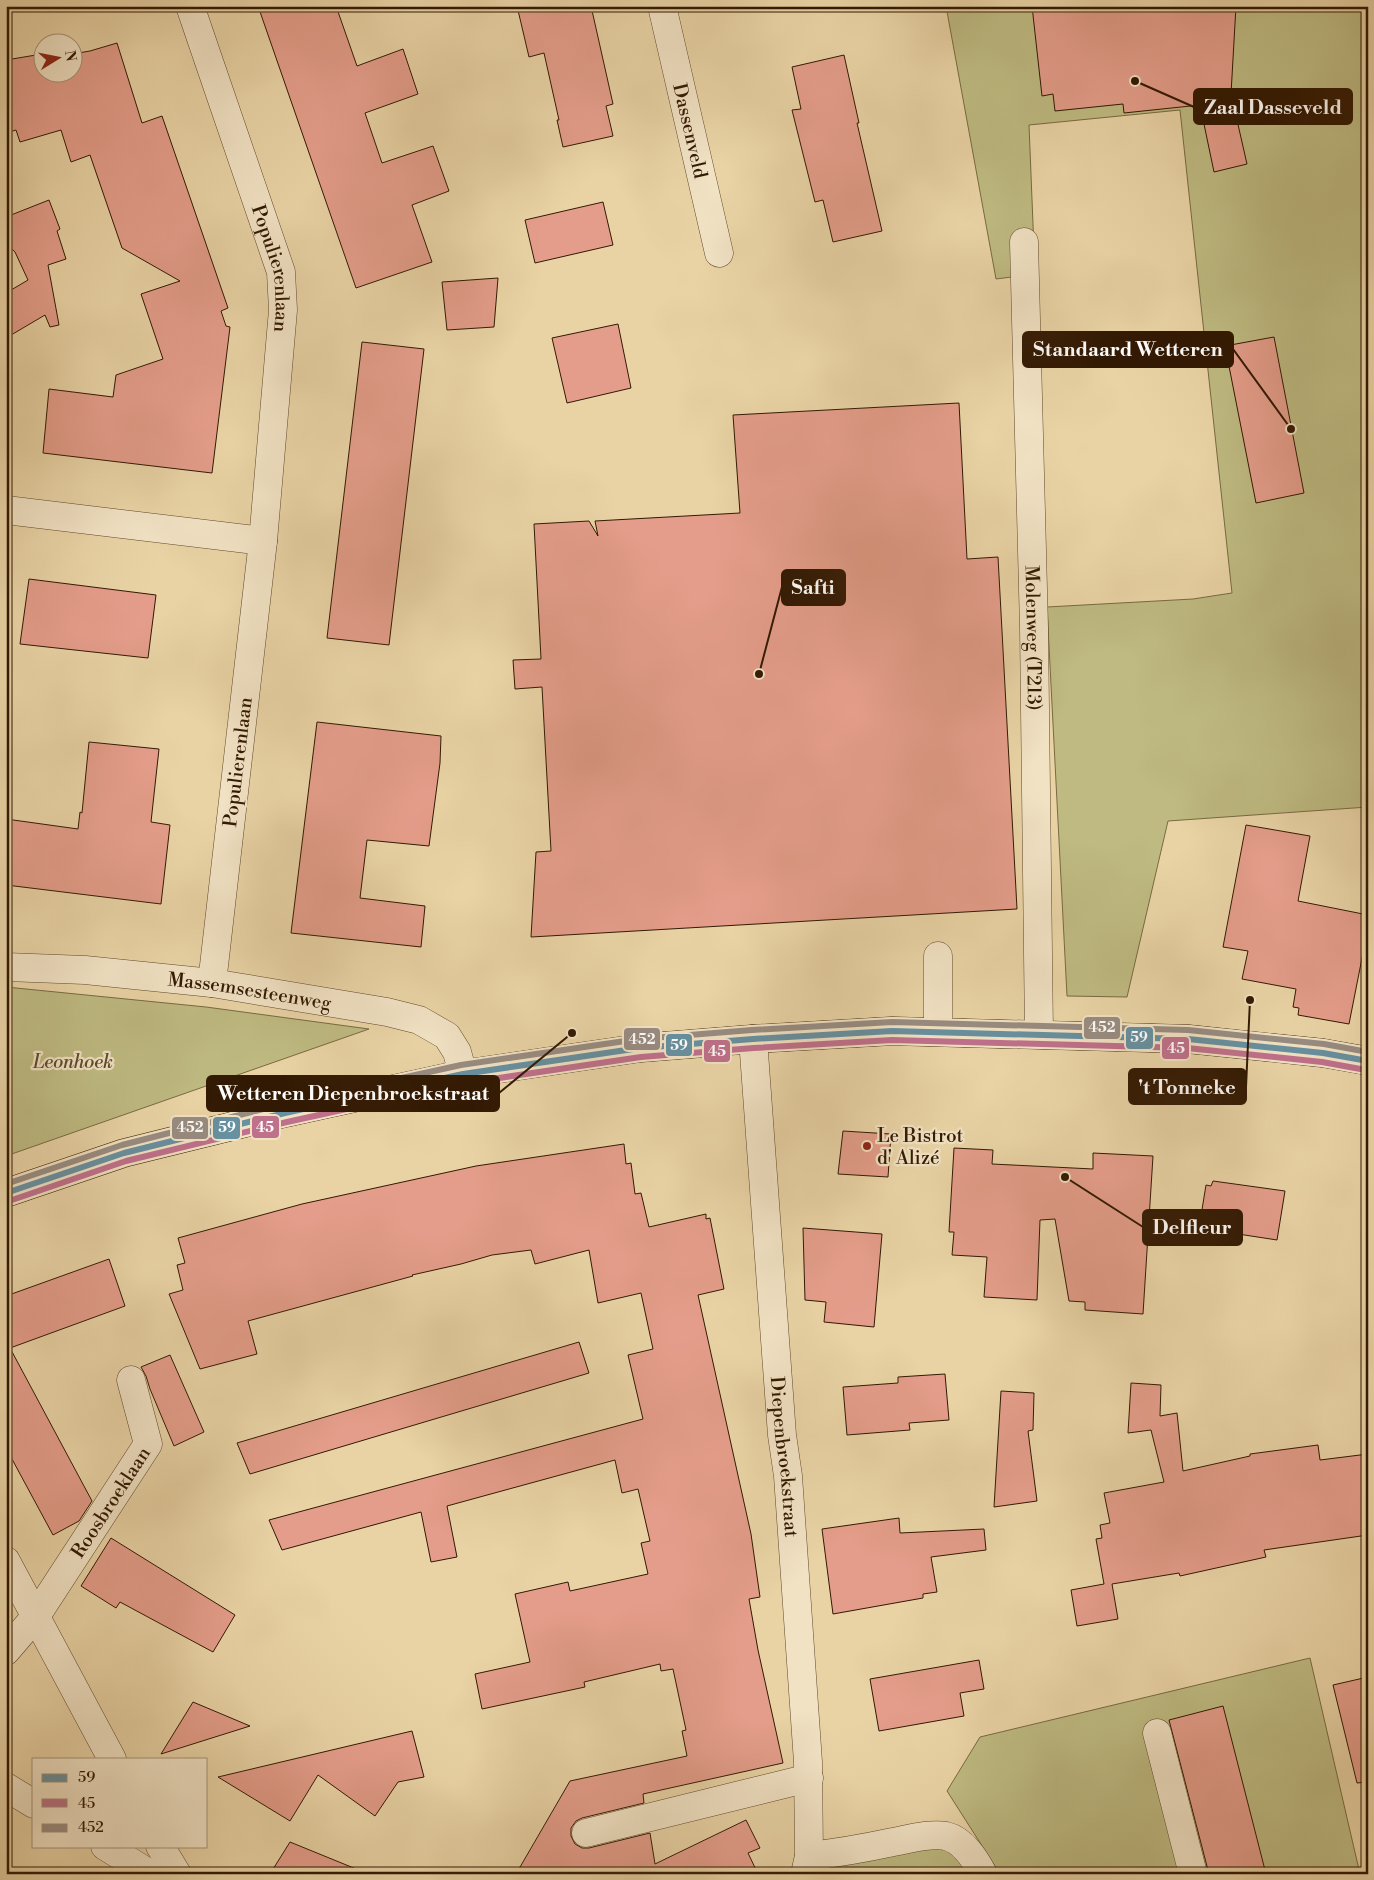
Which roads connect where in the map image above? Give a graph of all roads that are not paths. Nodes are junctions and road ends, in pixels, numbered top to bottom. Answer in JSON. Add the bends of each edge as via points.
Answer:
{"nodes":[{"id":1,"x":190,"y":6,"type":"edge"},
{"id":2,"x":662,"y":6,"type":"edge"},
{"id":3,"x":1024,"y":242,"type":"dead end"},
{"id":4,"x":719,"y":253,"type":"dead end"},
{"id":5,"x":6,"y":510,"type":"edge"},
{"id":6,"x":263,"y":541,"type":"junction"},
{"id":7,"x":938,"y":956,"type":"dead end"},
{"id":8,"x":6,"y":967,"type":"edge"},
{"id":9,"x":212,"y":983,"type":"junction"},
{"id":10,"x":938,"y":1032,"type":"junction"},
{"id":11,"x":1039,"y":1034,"type":"junction"},
{"id":12,"x":753,"y":1039,"type":"junction"},
{"id":13,"x":1368,"y":1061,"type":"edge"},
{"id":14,"x":464,"y":1074,"type":"junction"},
{"id":15,"x":6,"y":1193,"type":"edge"},
{"id":16,"x":131,"y":1380,"type":"dead end"},
{"id":17,"x":6,"y":1560,"type":"edge"},
{"id":18,"x":36,"y":1616,"type":"junction"},
{"id":19,"x":6,"y":1651,"type":"edge"},
{"id":20,"x":1157,"y":1733,"type":"dead end"},
{"id":21,"x":111,"y":1758,"type":"edge"},
{"id":22,"x":809,"y":1778,"type":"junction"},
{"id":23,"x":6,"y":1787,"type":"edge"},
{"id":24,"x":32,"y":1803,"type":"edge"},
{"id":25,"x":586,"y":1833,"type":"dead end"},
{"id":26,"x":109,"y":1848,"type":"edge"},
{"id":27,"x":161,"y":1848,"type":"edge"},
{"id":28,"x":807,"y":1865,"type":"edge"},
{"id":29,"x":150,"y":1874,"type":"edge"},
{"id":30,"x":177,"y":1874,"type":"edge"},
{"id":31,"x":983,"y":1874,"type":"edge"},
{"id":32,"x":1193,"y":1874,"type":"edge"}],
"edges":[{"from":1,"to":6,"type":"street","name":"Populierenlaan","via":[[281,272],[283,310]]},
{"from":2,"to":4,"type":"street","name":"Dassenveld"},
{"from":3,"to":11,"type":"street","name":"Molenweg (T213)","via":[[1034,628]]},
{"from":5,"to":6,"type":"street"},
{"from":6,"to":9,"type":"street","name":"Populierenlaan"},
{"from":7,"to":10,"type":"street"},
{"from":8,"to":9,"type":"street","name":"Massemsesteenweg","via":[[85,970]]},
{"from":9,"to":14,"type":"street","name":"Massemsesteenweg","via":[[419,1020],[447,1036],[457,1052]]},
{"from":10,"to":11,"type":"main road"},
{"from":10,"to":12,"type":"main road","via":[[892,1031]]},
{"from":11,"to":13,"type":"main road","via":[[1188,1039]]},
{"from":12,"to":14,"type":"main road","via":[[640,1048]]},
{"from":12,"to":22,"type":"street","name":"Diepenbroekstraat"},
{"from":14,"to":15,"type":"main road","via":[[285,1113],[124,1154]]},
{"from":16,"to":18,"type":"street","name":"Roosbroeklaan","via":[[148,1444]]},
{"from":17,"to":18,"type":"street"},
{"from":18,"to":19,"type":"street","name":"Roosbroeklaan"},
{"from":18,"to":21,"type":"street"},
{"from":20,"to":32,"type":"street"},
{"from":22,"to":25,"type":"street"},
{"from":22,"to":28,"type":"street","name":"Diepenbroekstraat"},
{"from":23,"to":24,"type":"street"},
{"from":26,"to":29,"type":"street"},
{"from":27,"to":30,"type":"street"},
{"from":28,"to":31,"type":"street","via":[[839,1853],[923,1837],[947,1836],[964,1846]]}]}
